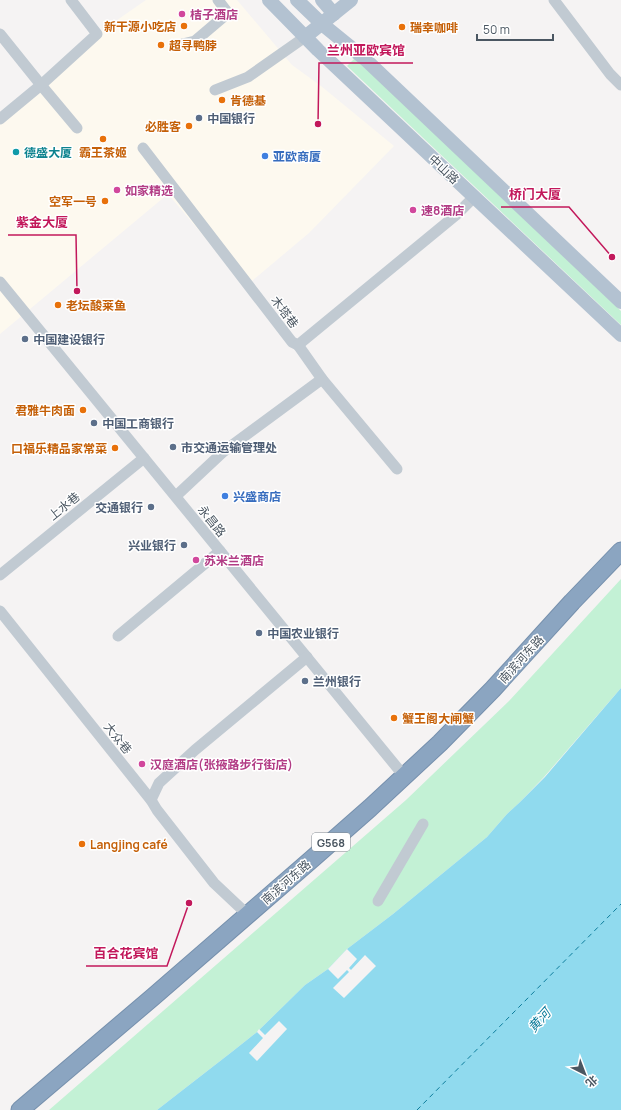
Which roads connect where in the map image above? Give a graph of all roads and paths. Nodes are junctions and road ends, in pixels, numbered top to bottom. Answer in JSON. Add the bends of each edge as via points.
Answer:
{"nodes":[{"id":1,"x":70,"y":0,"type":"edge"},
{"id":2,"x":218,"y":0,"type":"edge"},
{"id":3,"x":269,"y":0,"type":"edge"},
{"id":4,"x":322,"y":0,"type":"edge"},
{"id":5,"x":351,"y":0,"type":"edge"},
{"id":6,"x":554,"y":0,"type":"edge"},
{"id":7,"x":300,"y":2,"type":"edge"},
{"id":8,"x":334,"y":14,"type":"junction"},
{"id":9,"x":322,"y":24,"type":"junction"},
{"id":10,"x":0,"y":34,"type":"edge"},
{"id":11,"x":305,"y":38,"type":"junction"},
{"id":12,"x":178,"y":45,"type":"dead end"},
{"id":13,"x":41,"y":85,"type":"junction"},
{"id":14,"x":621,"y":85,"type":"edge"},
{"id":15,"x":215,"y":90,"type":"dead end"},
{"id":16,"x":0,"y":119,"type":"edge"},
{"id":17,"x":77,"y":128,"type":"dead end"},
{"id":18,"x":143,"y":148,"type":"dead end"},
{"id":19,"x":474,"y":197,"type":"junction"},
{"id":20,"x":0,"y":282,"type":"edge"},
{"id":21,"x":621,"y":302,"type":"edge"},
{"id":22,"x":621,"y":335,"type":"edge"},
{"id":23,"x":298,"y":345,"type":"junction"},
{"id":24,"x":322,"y":379,"type":"junction"},
{"id":25,"x":144,"y":458,"type":"junction"},
{"id":26,"x":397,"y":469,"type":"dead end"},
{"id":27,"x":176,"y":496,"type":"junction"},
{"id":28,"x":220,"y":551,"type":"junction"},
{"id":29,"x":621,"y":551,"type":"edge"},
{"id":30,"x":621,"y":564,"type":"edge"},
{"id":31,"x":0,"y":575,"type":"edge"},
{"id":32,"x":0,"y":611,"type":"edge"},
{"id":33,"x":118,"y":636,"type":"dead end"},
{"id":34,"x":307,"y":657,"type":"junction"},
{"id":35,"x":404,"y":776,"type":"junction"},
{"id":36,"x":151,"y":800,"type":"junction"},
{"id":37,"x":423,"y":824,"type":"dead end"},
{"id":38,"x":378,"y":901,"type":"dead end"},
{"id":39,"x":248,"y":915,"type":"junction"},
{"id":40,"x":20,"y":1110,"type":"edge"},
{"id":41,"x":32,"y":1110,"type":"edge"}],
"edges":[{"from":1,"to":13,"type":"street","via":[[97,34]]},
{"from":2,"to":12,"type":"street","via":[[228,13],[195,41]]},
{"from":3,"to":11,"type":"main road","name":"中山路"},
{"from":4,"to":8,"type":"main road"},
{"from":5,"to":8,"type":"main road"},
{"from":6,"to":14,"type":"street"},
{"from":7,"to":9,"type":"main road","name":"中山路"},
{"from":7,"to":11,"type":"main road"},
{"from":8,"to":9,"type":"main road"},
{"from":9,"to":11,"type":"main road"},
{"from":9,"to":21,"type":"main road","name":"中山路","via":[[370,64]]},
{"from":10,"to":13,"type":"street"},
{"from":11,"to":15,"type":"street","via":[[248,77]]},
{"from":11,"to":19,"type":"main road","name":"中山路"},
{"from":13,"to":16,"type":"street"},
{"from":13,"to":17,"type":"street"},
{"from":18,"to":23,"type":"street","name":"木塔巷","via":[[292,342]]},
{"from":19,"to":22,"type":"main road","name":"中山路"},
{"from":19,"to":23,"type":"street","name":"木塔巷","via":[[456,215]]},
{"from":20,"to":25,"type":"street","name":"永昌路"},
{"from":23,"to":24,"type":"street"},
{"from":24,"to":26,"type":"street"},
{"from":24,"to":27,"type":"street","via":[[223,452]]},
{"from":25,"to":27,"type":"street","name":"永昌路"},
{"from":25,"to":31,"type":"street","name":"上水巷"},
{"from":27,"to":28,"type":"street","name":"永昌路"},
{"from":28,"to":33,"type":"street"},
{"from":28,"to":34,"type":"street","name":"永昌路"},
{"from":29,"to":35,"type":"highway","name":"南滨河东路","number":"G568","via":[[493,689]]},
{"from":30,"to":41,"type":"highway","name":"南滨河东路","number":"G568","via":[[428,767],[255,921]]},
{"from":32,"to":36,"type":"street","name":"大众巷"},
{"from":34,"to":35,"type":"street","name":"永昌路"},
{"from":34,"to":36,"type":"street","via":[[164,778]]},
{"from":35,"to":39,"type":"highway","name":"南滨河东路","number":"G568"},
{"from":36,"to":39,"type":"street","name":"大众巷","via":[[214,883]]},
{"from":37,"to":38,"type":"street"},
{"from":39,"to":40,"type":"highway","name":"南滨河东路","number":"G568"}]}
